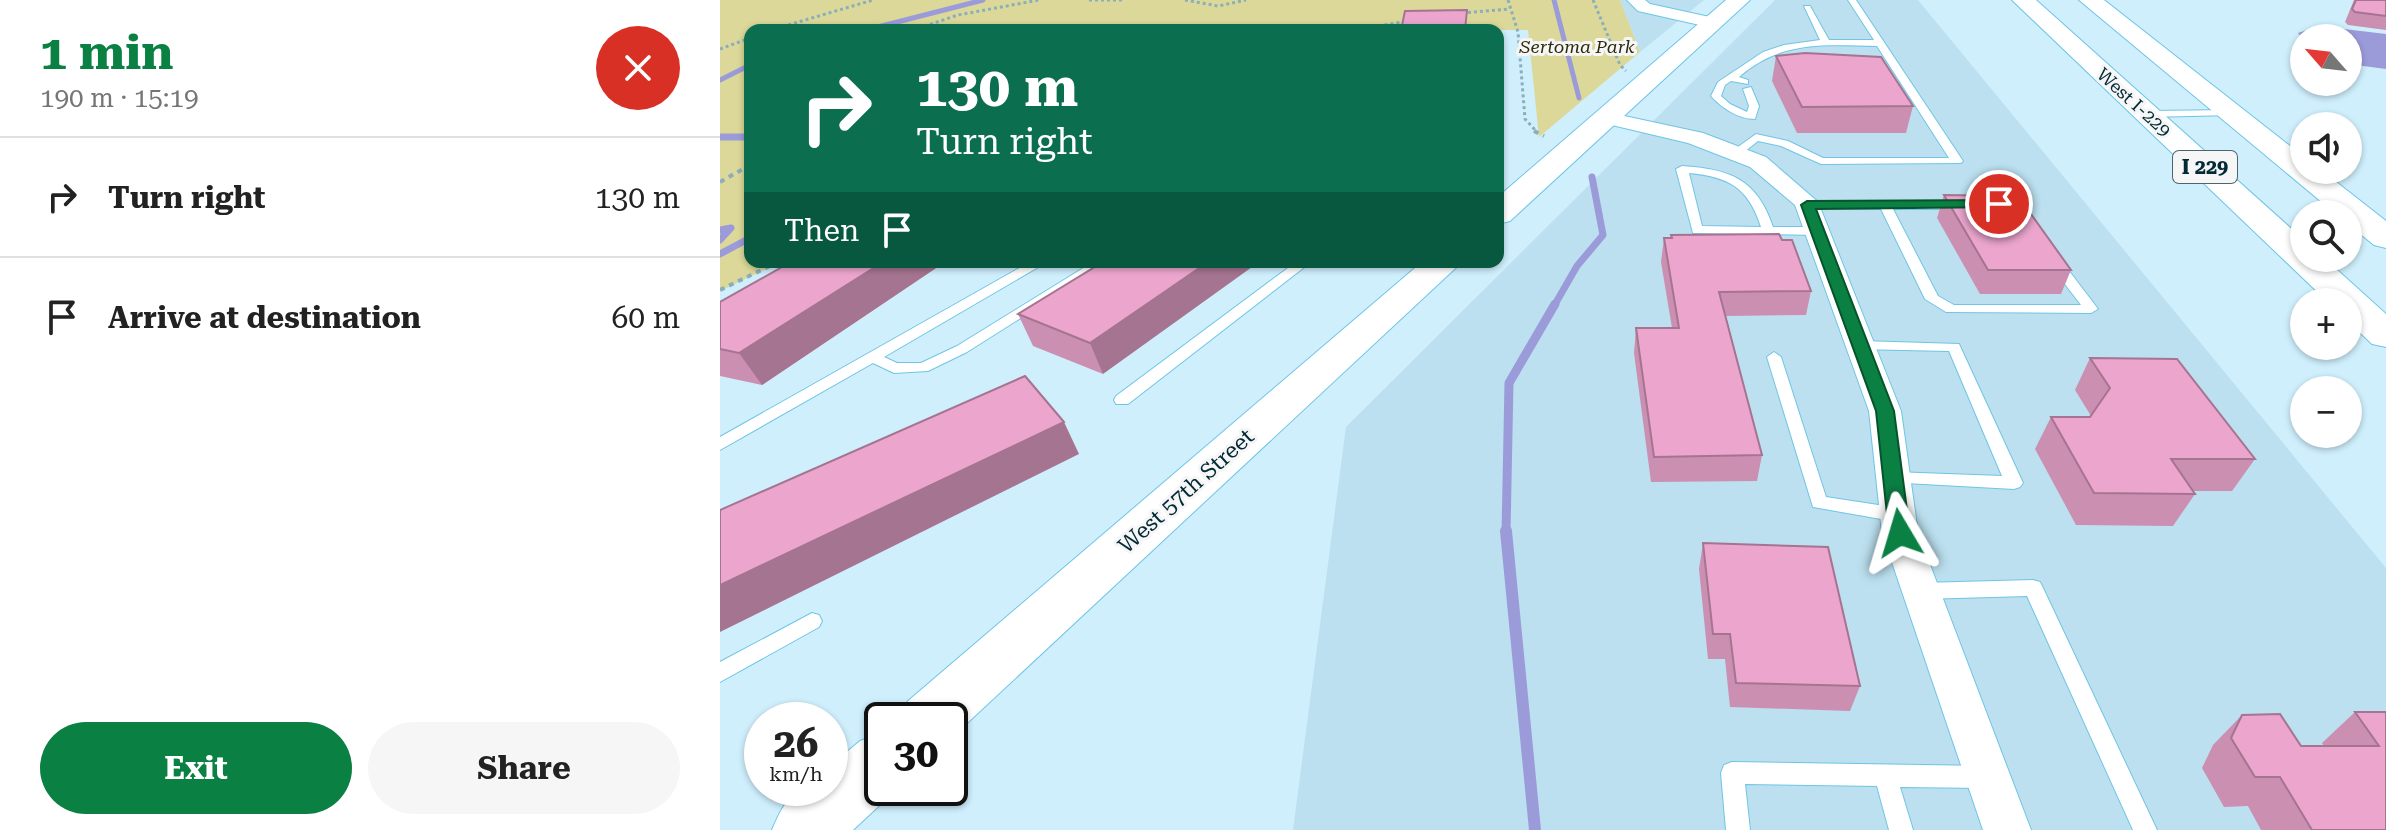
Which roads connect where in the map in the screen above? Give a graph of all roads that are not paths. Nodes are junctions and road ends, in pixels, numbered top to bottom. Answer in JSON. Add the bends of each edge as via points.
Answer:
{"nodes":[{"id":1,"x":1635,"y":0,"type":"edge"},
{"id":2,"x":1739,"y":0,"type":"edge"},
{"id":3,"x":1852,"y":0,"type":"edge"},
{"id":4,"x":2023,"y":0,"type":"edge"},
{"id":5,"x":2090,"y":0,"type":"edge"},
{"id":6,"x":1807,"y":8,"type":"dead end"},
{"id":7,"x":1713,"y":23,"type":"junction"},
{"id":8,"x":1826,"y":43,"type":"junction"},
{"id":9,"x":1881,"y":43,"type":"junction"},
{"id":10,"x":1734,"y":76,"type":"junction"},
{"id":11,"x":2231,"y":113,"type":"junction"},
{"id":12,"x":2147,"y":114,"type":"junction"},
{"id":13,"x":1751,"y":117,"type":"junction"},
{"id":14,"x":1606,"y":118,"type":"junction"},
{"id":15,"x":1745,"y":146,"type":"junction"},
{"id":16,"x":1885,"y":205,"type":"junction"},
{"id":17,"x":1970,"y":205,"type":"edge"},
{"id":18,"x":1504,"y":209,"type":"edge"},
{"id":19,"x":1812,"y":218,"type":"junction"},
{"id":20,"x":1768,"y":230,"type":"junction"},
{"id":21,"x":2386,"y":238,"type":"edge"},
{"id":22,"x":2047,"y":252,"type":"edge"},
{"id":23,"x":1030,"y":268,"type":"edge"},
{"id":24,"x":1092,"y":268,"type":"edge"},
{"id":25,"x":1296,"y":268,"type":"edge"},
{"id":26,"x":1437,"y":268,"type":"edge"},
{"id":27,"x":2386,"y":335,"type":"edge"},
{"id":28,"x":1861,"y":346,"type":"junction"},
{"id":29,"x":1774,"y":357,"type":"dead end"},
{"id":30,"x":875,"y":358,"type":"junction"},
{"id":31,"x":1122,"y":400,"type":"dead end"},
{"id":32,"x":720,"y":444,"type":"edge"},
{"id":33,"x":1893,"y":478,"type":"junction"},
{"id":34,"x":1898,"y":515,"type":"junction"},
{"id":35,"x":1920,"y":591,"type":"junction"},
{"id":36,"x":812,"y":621,"type":"dead end"},
{"id":37,"x":720,"y":673,"type":"edge"},
{"id":38,"x":949,"y":702,"type":"edge"},
{"id":39,"x":1886,"y":776,"type":"junction"},
{"id":40,"x":1988,"y":777,"type":"junction"},
{"id":41,"x":864,"y":778,"type":"edge"},
{"id":42,"x":805,"y":830,"type":"edge"},
{"id":43,"x":1738,"y":830,"type":"edge"},
{"id":44,"x":1901,"y":830,"type":"edge"},
{"id":45,"x":2007,"y":830,"type":"edge"},
{"id":46,"x":2145,"y":830,"type":"edge"}],
"edges":[{"from":1,"to":7,"type":"street","via":[[1644,8]]},
{"from":2,"to":7,"type":"main road"},
{"from":3,"to":9,"type":"lane"},
{"from":4,"to":12,"type":"main road","name":"West I-229","number":"I 229"},
{"from":5,"to":11,"type":"main road","number":"I 229"},
{"from":6,"to":8,"type":"lane"},
{"from":7,"to":14,"type":"main road"},
{"from":8,"to":9,"type":"lane"},
{"from":8,"to":10,"type":"lane","via":[[1767,51]]},
{"from":9,"to":15,"type":"lane","via":[[1957,161],[1821,161],[1784,143]]},
{"from":10,"to":13,"type":"lane","via":[[1746,86],[1754,106]]},
{"from":10,"to":13,"type":"lane","via":[[1721,84],[1716,96]]},
{"from":11,"to":12,"type":"lane"},
{"from":11,"to":21,"type":"main road","number":"I 229"},
{"from":12,"to":27,"type":"main road","name":"West I-229","number":"I 229"},
{"from":13,"to":15,"type":"lane"},
{"from":14,"to":15,"type":"street"},
{"from":14,"to":18,"type":"main road"},
{"from":15,"to":19,"type":"street"},
{"from":16,"to":17,"type":"lane"},
{"from":16,"to":19,"type":"lane"},
{"from":16,"to":22,"type":"lane","via":[[1932,299],[1951,309],[2091,309]]},
{"from":19,"to":20,"type":"lane"},
{"from":19,"to":28,"type":"street"},
{"from":20,"to":20,"type":"lane","via":[[1697,230],[1682,169],[1717,174],[1747,189]]},
{"from":23,"to":30,"type":"lane"},
{"from":24,"to":30,"type":"lane","via":[[923,368],[894,368]]},
{"from":25,"to":31,"type":"lane"},
{"from":26,"to":38,"type":"main road","name":"West 57th Street"},
{"from":28,"to":33,"type":"street","via":[[1885,411]]},
{"from":28,"to":33,"type":"lane","via":[[1954,347],[2014,483]]},
{"from":29,"to":34,"type":"lane","via":[[1819,502]]},
{"from":30,"to":32,"type":"lane"},
{"from":33,"to":34,"type":"street"},
{"from":34,"to":35,"type":"street"},
{"from":35,"to":40,"type":"street"},
{"from":35,"to":46,"type":"lane","via":[[2033,588]]},
{"from":36,"to":37,"type":"lane"},
{"from":39,"to":40,"type":"lane"},
{"from":39,"to":43,"type":"lane","via":[[1732,773]]},
{"from":39,"to":44,"type":"lane"},
{"from":40,"to":45,"type":"street"},
{"from":41,"to":42,"type":"main road"}]}
